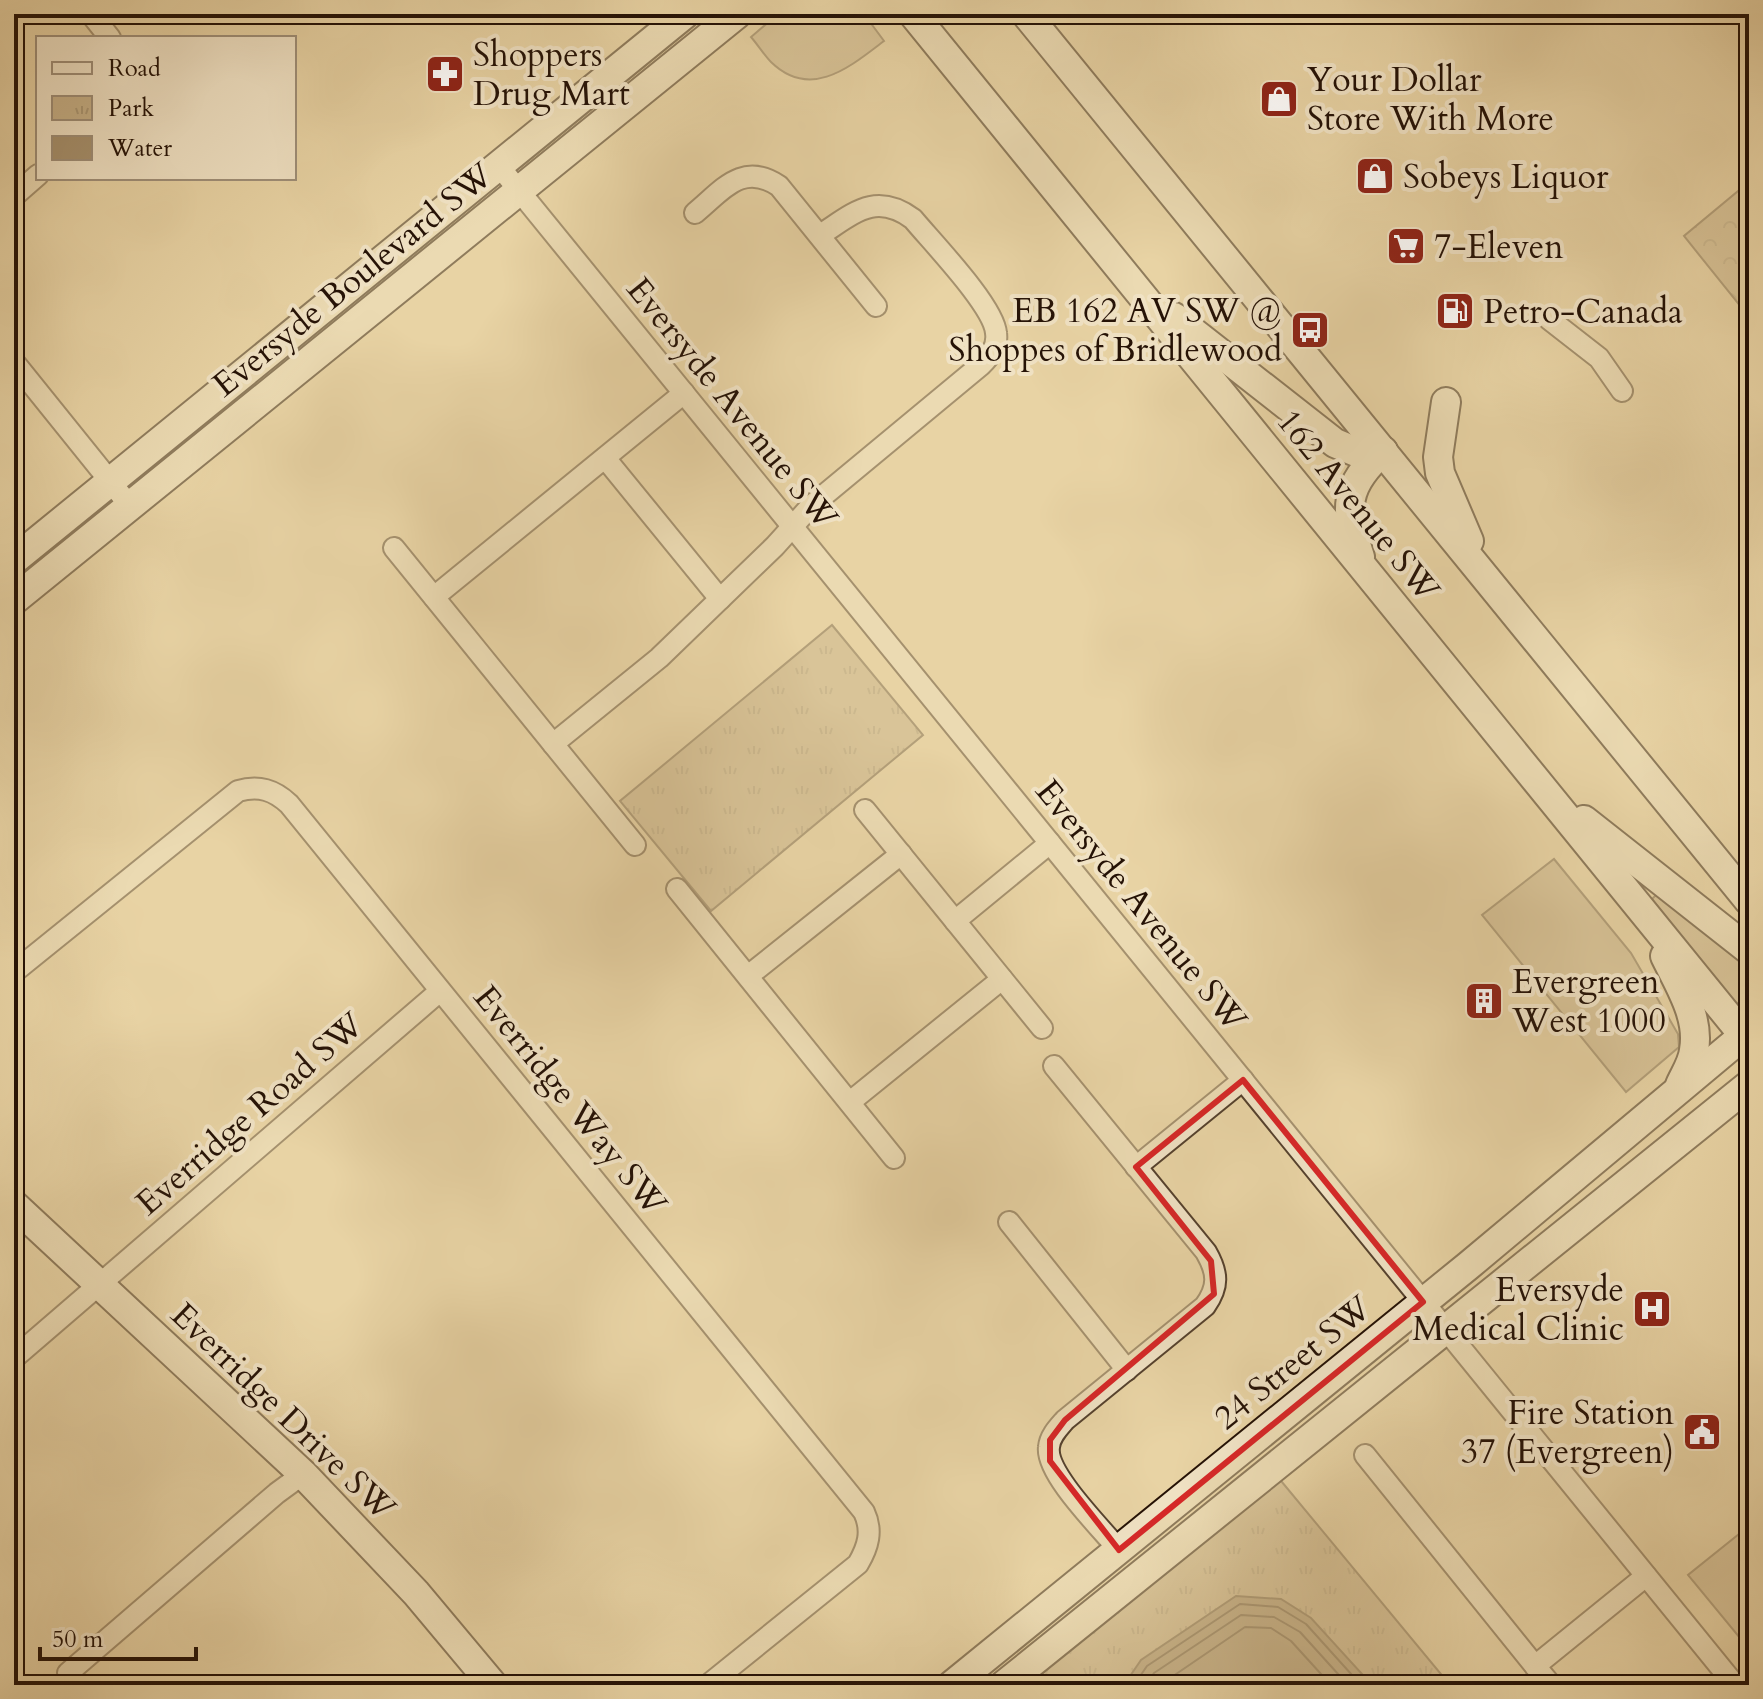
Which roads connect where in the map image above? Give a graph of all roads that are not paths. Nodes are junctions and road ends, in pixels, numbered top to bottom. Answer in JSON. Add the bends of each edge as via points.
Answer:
{"nodes":[{"id":1,"x":91,"y":14,"type":"edge"},
{"id":2,"x":685,"y":14,"type":"edge"},
{"id":3,"x":737,"y":14,"type":"edge"},
{"id":4,"x":913,"y":14,"type":"edge"},
{"id":5,"x":1004,"y":14,"type":"edge"},
{"id":6,"x":1033,"y":21,"type":"edge"},
{"id":7,"x":108,"y":36,"type":"edge"},
{"id":8,"x":1080,"y":79,"type":"junction"},
{"id":9,"x":499,"y":166,"type":"junction"},
{"id":10,"x":36,"y":177,"type":"edge"},
{"id":11,"x":518,"y":190,"type":"junction"},
{"id":12,"x":14,"y":196,"type":"edge"},
{"id":13,"x":695,"y":213,"type":"dead end"},
{"id":14,"x":820,"y":235,"type":"junction"},
{"id":15,"x":1133,"y":284,"type":"junction"},
{"id":16,"x":876,"y":306,"type":"dead end"},
{"id":17,"x":1549,"y":319,"type":"dead end"},
{"id":18,"x":14,"y":362,"type":"edge"},
{"id":19,"x":1622,"y":391,"type":"dead end"},
{"id":20,"x":684,"y":393,"type":"junction"},
{"id":21,"x":1446,"y":402,"type":"dead end"},
{"id":22,"x":1383,"y":451,"type":"junction"},
{"id":23,"x":605,"y":458,"type":"junction"},
{"id":24,"x":111,"y":482,"type":"junction"},
{"id":25,"x":130,"y":506,"type":"junction"},
{"id":26,"x":793,"y":526,"type":"junction"},
{"id":27,"x":394,"y":548,"type":"dead end"},
{"id":28,"x":14,"y":560,"type":"edge"},
{"id":29,"x":1363,"y":566,"type":"junction"},
{"id":30,"x":1485,"y":578,"type":"junction"},
{"id":31,"x":434,"y":597,"type":"junction"},
{"id":32,"x":720,"y":599,"type":"junction"},
{"id":33,"x":14,"y":600,"type":"edge"},
{"id":34,"x":553,"y":744,"type":"junction"},
{"id":35,"x":1535,"y":779,"type":"junction"},
{"id":36,"x":865,"y":810,"type":"dead end"},
{"id":37,"x":1050,"y":843,"type":"junction"},
{"id":38,"x":635,"y":845,"type":"dead end"},
{"id":39,"x":901,"y":854,"type":"junction"},
{"id":40,"x":677,"y":889,"type":"dead end"},
{"id":41,"x":1749,"y":901,"type":"edge"},
{"id":42,"x":1644,"y":912,"type":"junction"},
{"id":43,"x":955,"y":921,"type":"junction"},
{"id":44,"x":1749,"y":950,"type":"edge"},
{"id":45,"x":14,"y":972,"type":"edge"},
{"id":46,"x":748,"y":976,"type":"junction"},
{"id":47,"x":1002,"y":979,"type":"junction"},
{"id":48,"x":440,"y":991,"type":"junction"},
{"id":49,"x":1042,"y":1028,"type":"dead end"},
{"id":50,"x":1743,"y":1042,"type":"edge"},
{"id":51,"x":1054,"y":1066,"type":"dead end"},
{"id":52,"x":1243,"y":1080,"type":"junction"},
{"id":53,"x":1749,"y":1085,"type":"edge"},
{"id":54,"x":1679,"y":1089,"type":"junction"},
{"id":55,"x":850,"y":1102,"type":"junction"},
{"id":56,"x":894,"y":1158,"type":"dead end"},
{"id":57,"x":1136,"y":1167,"type":"junction"},
{"id":58,"x":14,"y":1205,"type":"edge"},
{"id":59,"x":1009,"y":1222,"type":"dead end"},
{"id":60,"x":99,"y":1284,"type":"junction"},
{"id":61,"x":1423,"y":1302,"type":"junction"},
{"id":62,"x":1446,"y":1330,"type":"junction"},
{"id":63,"x":14,"y":1358,"type":"edge"},
{"id":64,"x":1127,"y":1370,"type":"junction"},
{"id":65,"x":1365,"y":1455,"type":"dead end"},
{"id":66,"x":303,"y":1474,"type":"junction"},
{"id":67,"x":1119,"y":1550,"type":"junction"},
{"id":68,"x":1646,"y":1576,"type":"junction"},
{"id":69,"x":1535,"y":1666,"type":"junction"},
{"id":70,"x":496,"y":1684,"type":"edge"},
{"id":71,"x":78,"y":1685,"type":"edge"},
{"id":72,"x":708,"y":1685,"type":"edge"},
{"id":73,"x":952,"y":1685,"type":"edge"},
{"id":74,"x":1004,"y":1685,"type":"edge"},
{"id":75,"x":1551,"y":1685,"type":"edge"},
{"id":76,"x":1735,"y":1685,"type":"edge"}],
"edges":[{"from":1,"to":7,"type":"street"},
{"from":2,"to":9,"type":"street","name":"Eversyde Boulevard SW"},
{"from":3,"to":11,"type":"street","name":"Eversyde Boulevard SW"},
{"from":4,"to":15,"type":"street","name":"162 Avenue SW"},
{"from":5,"to":8,"type":"street"},
{"from":6,"to":8,"type":"street","name":"162 Avenue SW"},
{"from":8,"to":22,"type":"street","name":"162 Avenue SW"},
{"from":9,"to":11,"type":"street","name":"Eversyde Avenue SW"},
{"from":9,"to":24,"type":"street","name":"Eversyde Boulevard SW"},
{"from":10,"to":12,"type":"street"},
{"from":11,"to":20,"type":"street","name":"Eversyde Avenue SW"},
{"from":11,"to":25,"type":"street","name":"Eversyde Boulevard SW"},
{"from":13,"to":14,"type":"street","via":[[736,178],[762,176],[779,186]]},
{"from":14,"to":16,"type":"street"},
{"from":14,"to":26,"type":"street","via":[[869,206],[903,211],[989,311],[996,342],[981,365]]},
{"from":15,"to":22,"type":"street","via":[[1335,443],[1361,454]]},
{"from":15,"to":29,"type":"street","name":"162 Avenue SW"},
{"from":17,"to":19,"type":"street","via":[[1599,358]]},
{"from":18,"to":24,"type":"street"},
{"from":20,"to":23,"type":"street"},
{"from":20,"to":26,"type":"street","name":"Eversyde Avenue SW"},
{"from":21,"to":30,"type":"street","via":[[1440,473]]},
{"from":22,"to":29,"type":"street","via":[[1353,486],[1353,537]]},
{"from":22,"to":30,"type":"street","name":"162 Avenue SW"},
{"from":23,"to":31,"type":"street"},
{"from":23,"to":32,"type":"street"},
{"from":24,"to":25,"type":"street"},
{"from":24,"to":28,"type":"street","name":"Eversyde Boulevard SW"},
{"from":25,"to":33,"type":"street","name":"Eversyde Boulevard SW"},
{"from":26,"to":32,"type":"street"},
{"from":26,"to":37,"type":"street","name":"Eversyde Avenue SW"},
{"from":27,"to":31,"type":"street"},
{"from":29,"to":35,"type":"street","name":"162 Avenue SW"},
{"from":30,"to":41,"type":"street","name":"162 Avenue SW"},
{"from":31,"to":34,"type":"street"},
{"from":32,"to":34,"type":"street","via":[[659,658]]},
{"from":34,"to":38,"type":"street"},
{"from":35,"to":42,"type":"street","name":"162 Avenue SW"},
{"from":35,"to":44,"type":"street"},
{"from":36,"to":39,"type":"street"},
{"from":37,"to":43,"type":"street"},
{"from":37,"to":52,"type":"street","name":"Eversyde Avenue SW"},
{"from":39,"to":43,"type":"street"},
{"from":39,"to":46,"type":"street"},
{"from":40,"to":46,"type":"street"},
{"from":42,"to":50,"type":"street","name":"162 Avenue SW"},
{"from":42,"to":54,"type":"street","via":[[1693,1022],[1694,1054]]},
{"from":43,"to":47,"type":"street"},
{"from":45,"to":48,"type":"street","name":"Everridge Way SW","via":[[230,796],[262,788],[289,804]]},
{"from":46,"to":55,"type":"street"},
{"from":47,"to":49,"type":"street"},
{"from":47,"to":55,"type":"street"},
{"from":48,"to":60,"type":"street","name":"Everridge Road SW"},
{"from":48,"to":72,"type":"street","name":"Everridge Way SW","via":[[868,1520],[868,1539],[858,1564]]},
{"from":50,"to":54,"type":"street","name":"24 Street SW"},
{"from":51,"to":57,"type":"street"},
{"from":52,"to":57,"type":"street"},
{"from":52,"to":61,"type":"street","name":"Eversyde Avenue SW"},
{"from":53,"to":62,"type":"street","name":"24 Street SW"},
{"from":54,"to":61,"type":"street","name":"24 Street SW"},
{"from":55,"to":56,"type":"street"},
{"from":57,"to":64,"type":"street","via":[[1206,1252],[1217,1284],[1205,1306]]},
{"from":58,"to":60,"type":"street","name":"Everridge Drive SW"},
{"from":59,"to":64,"type":"street"},
{"from":60,"to":63,"type":"street","name":"Everridge Road SW"},
{"from":60,"to":66,"type":"street","name":"Everridge Drive SW"},
{"from":61,"to":62,"type":"street","name":"Eversyde Avenue SW"},
{"from":61,"to":67,"type":"street","name":"24 Street SW"},
{"from":62,"to":68,"type":"street","name":"Eversyde Avenue SW"},
{"from":62,"to":74,"type":"street","name":"24 Street SW"},
{"from":64,"to":67,"type":"street","via":[[1065,1420],[1048,1449],[1058,1476]]},
{"from":65,"to":69,"type":"street"},
{"from":66,"to":70,"type":"street","name":"Everridge Drive SW"},
{"from":66,"to":71,"type":"street","via":[[68,1673]]},
{"from":67,"to":73,"type":"street","name":"24 Street SW"},
{"from":68,"to":69,"type":"street"},
{"from":68,"to":76,"type":"street","name":"Eversyde Avenue SW"},
{"from":69,"to":75,"type":"street"}]}
